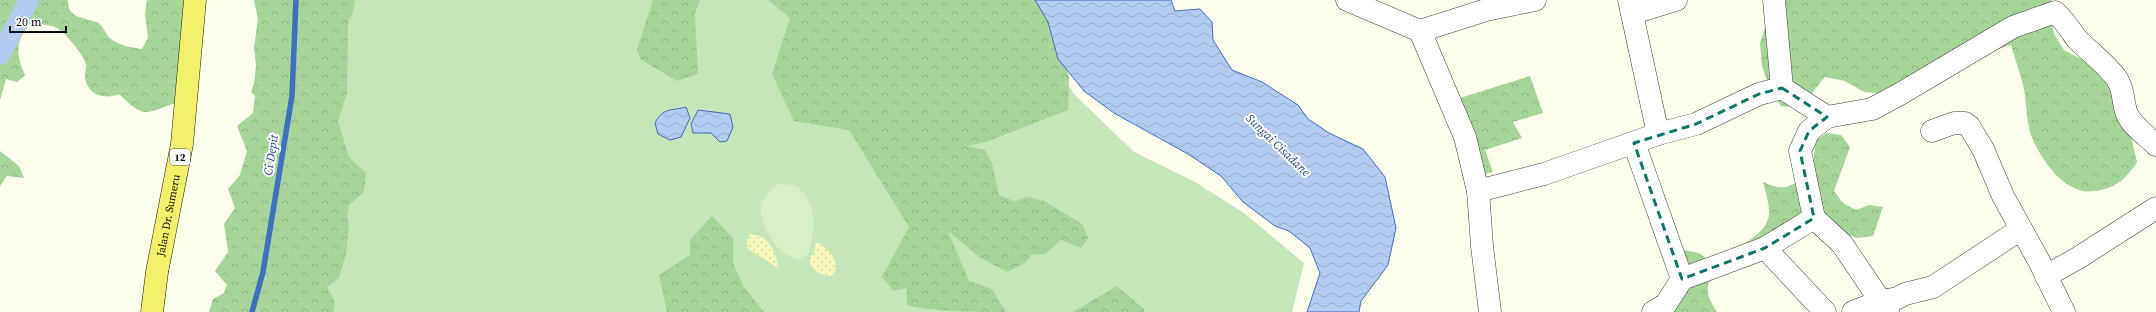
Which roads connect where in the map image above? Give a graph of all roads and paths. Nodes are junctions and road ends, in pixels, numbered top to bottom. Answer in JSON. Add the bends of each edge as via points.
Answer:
{"nodes":[{"id":1,"x":195,"y":0,"type":"edge"},
{"id":2,"x":1347,"y":0,"type":"edge"},
{"id":3,"x":1535,"y":0,"type":"edge"},
{"id":4,"x":1676,"y":0,"type":"edge"},
{"id":5,"x":1774,"y":0,"type":"edge"},
{"id":6,"x":1631,"y":7,"type":"edge"},
{"id":7,"x":1420,"y":30,"type":"junction"},
{"id":8,"x":1782,"y":88,"type":"junction"},
{"id":9,"x":1827,"y":117,"type":"junction"},
{"id":10,"x":1932,"y":131,"type":"dead end"},
{"id":11,"x":1658,"y":134,"type":"junction"},
{"id":12,"x":1634,"y":143,"type":"junction"},
{"id":13,"x":2156,"y":145,"type":"edge"},
{"id":14,"x":1478,"y":191,"type":"junction"},
{"id":15,"x":2156,"y":208,"type":"edge"},
{"id":16,"x":1814,"y":218,"type":"junction"},
{"id":17,"x":2021,"y":229,"type":"junction"},
{"id":18,"x":1765,"y":248,"type":"junction"},
{"id":19,"x":2046,"y":276,"type":"junction"},
{"id":20,"x":1682,"y":279,"type":"junction"},
{"id":21,"x":1885,"y":307,"type":"edge"},
{"id":22,"x":1663,"y":309,"type":"edge"},
{"id":23,"x":152,"y":312,"type":"edge"},
{"id":24,"x":1490,"y":312,"type":"edge"},
{"id":25,"x":1824,"y":312,"type":"edge"},
{"id":26,"x":1853,"y":312,"type":"edge"},
{"id":27,"x":2064,"y":312,"type":"edge"}],
"edges":[{"from":1,"to":23,"type":"main road","name":"Jalan Dr. Sumeru","number":"12","via":[[182,144],[157,272]]},
{"from":2,"to":7,"type":"street"},
{"from":3,"to":7,"type":"street","via":[[1486,10]]},
{"from":4,"to":6,"type":"street"},
{"from":5,"to":8,"type":"street"},
{"from":6,"to":11,"type":"street"},
{"from":7,"to":14,"type":"street","via":[[1465,137]]},
{"from":8,"to":9,"type":"street"},
{"from":8,"to":11,"type":"street","via":[[1759,94],[1696,124]]},
{"from":9,"to":13,"type":"street","via":[[1872,109],[2013,27],[2055,12],[2109,69],[2122,88],[2131,121]]},
{"from":9,"to":16,"type":"street","via":[[1809,131],[1800,151]]},
{"from":10,"to":17,"type":"street","via":[[1954,123],[1965,123],[1969,126],[1983,149],[2003,196]]},
{"from":11,"to":12,"type":"street"},
{"from":12,"to":14,"type":"street","via":[[1544,174]]},
{"from":12,"to":20,"type":"street"},
{"from":14,"to":24,"type":"street"},
{"from":15,"to":19,"type":"street"},
{"from":16,"to":18,"type":"street"},
{"from":16,"to":21,"type":"street","via":[[1842,244]]},
{"from":17,"to":19,"type":"street"},
{"from":17,"to":21,"type":"street","via":[[1933,287],[1905,294]]},
{"from":18,"to":20,"type":"street"},
{"from":18,"to":25,"type":"street"},
{"from":19,"to":27,"type":"street"},
{"from":20,"to":22,"type":"street"},
{"from":21,"to":26,"type":"street"}]}
